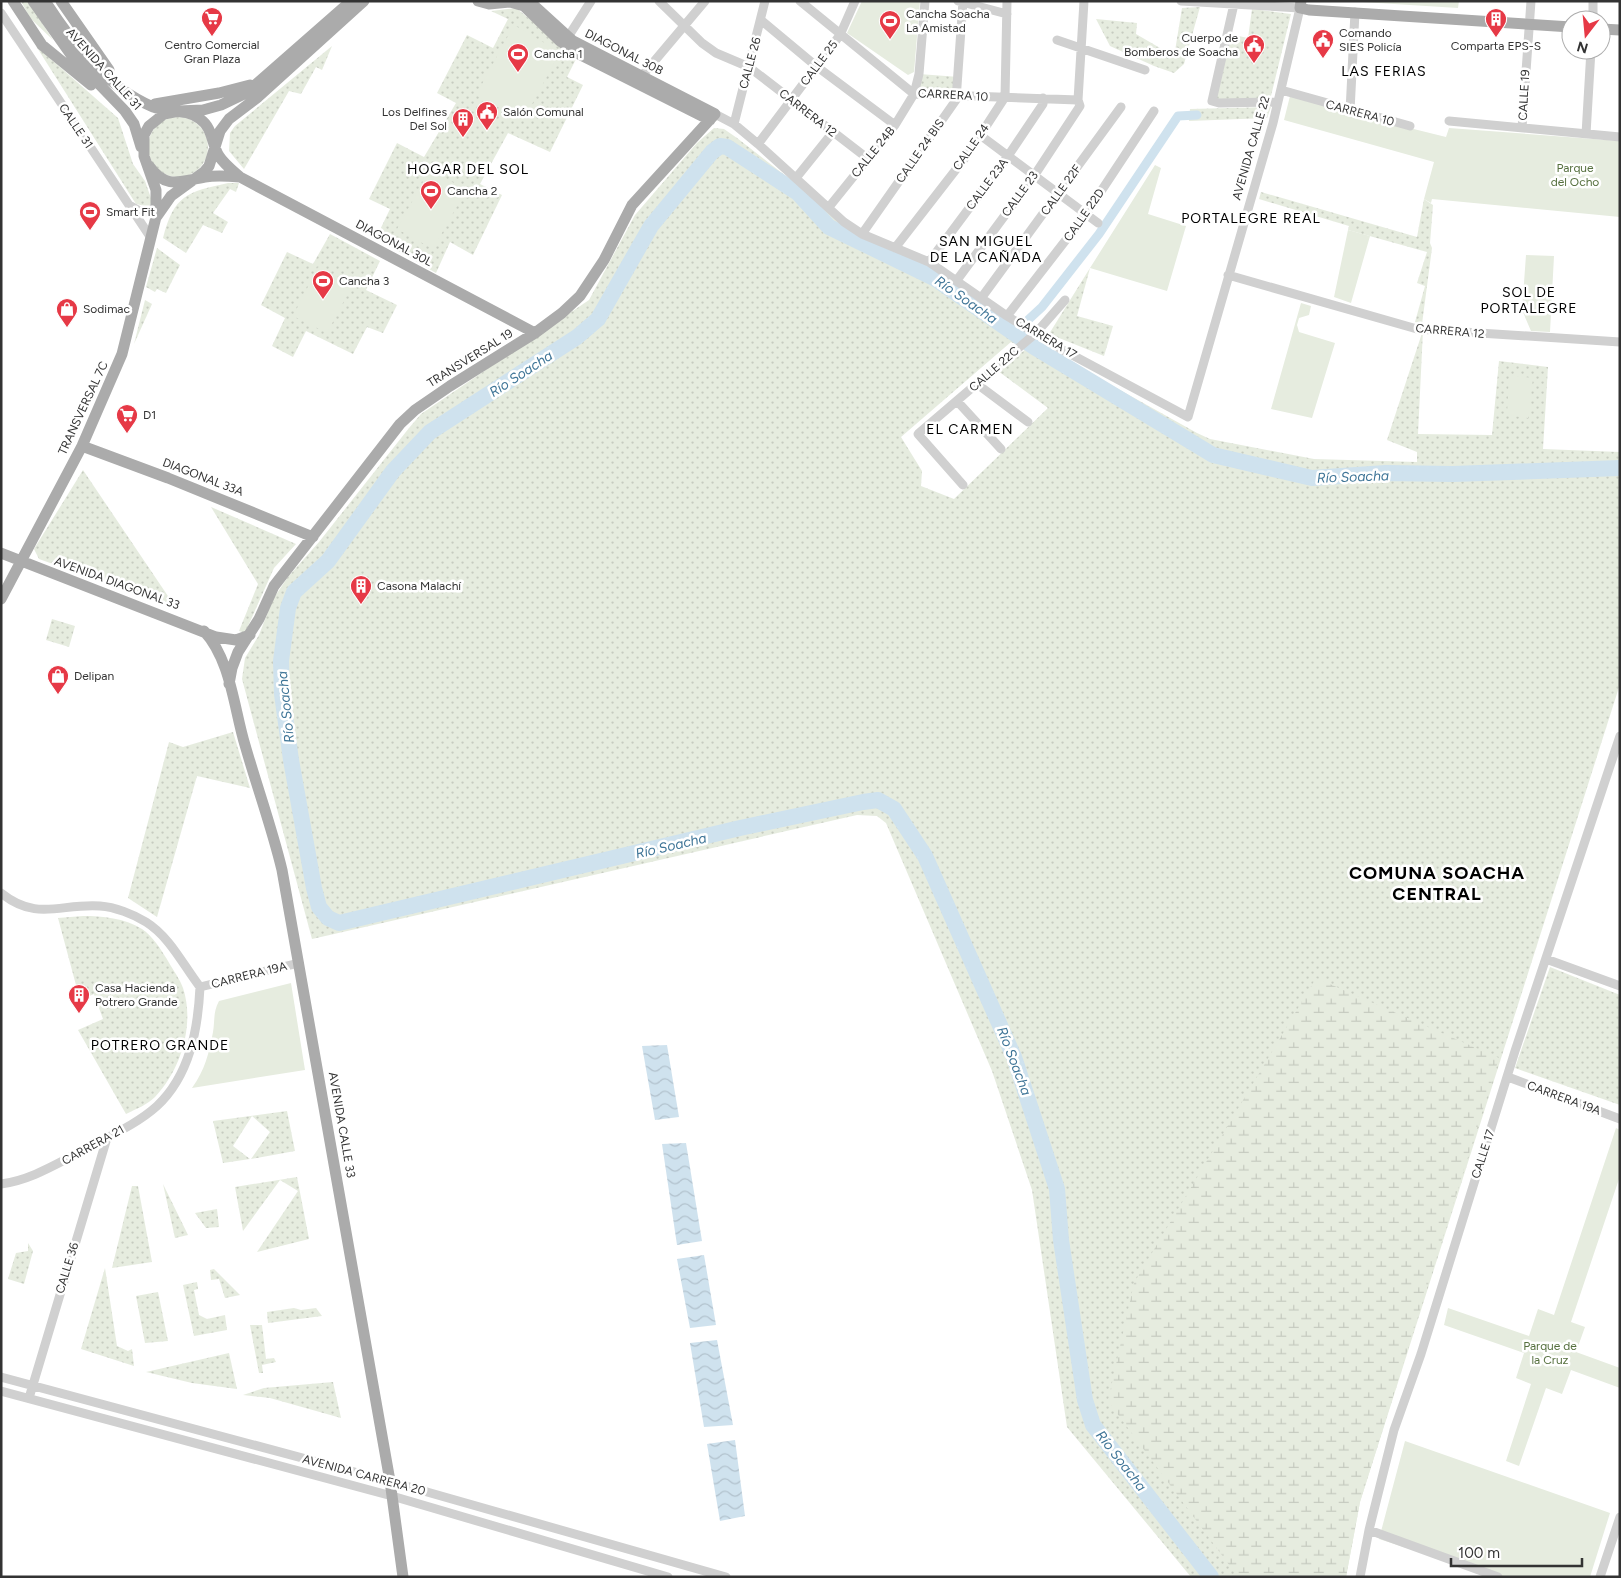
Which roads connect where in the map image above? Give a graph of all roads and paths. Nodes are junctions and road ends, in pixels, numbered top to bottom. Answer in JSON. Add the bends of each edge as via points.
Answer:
{"nodes":[{"id":1,"x":13,"y":1,"type":"edge"},
{"id":2,"x":33,"y":1,"type":"edge"},
{"id":3,"x":45,"y":1,"type":"edge"},
{"id":4,"x":61,"y":1,"type":"edge"},
{"id":5,"x":351,"y":1,"type":"edge"},
{"id":6,"x":364,"y":1,"type":"edge"},
{"id":7,"x":478,"y":1,"type":"edge"},
{"id":8,"x":591,"y":1,"type":"edge"},
{"id":9,"x":659,"y":1,"type":"edge"},
{"id":10,"x":705,"y":1,"type":"edge"},
{"id":11,"x":766,"y":1,"type":"edge"},
{"id":12,"x":800,"y":1,"type":"edge"},
{"id":13,"x":854,"y":1,"type":"edge"},
{"id":14,"x":925,"y":1,"type":"edge"},
{"id":15,"x":1007,"y":1,"type":"edge"},
{"id":16,"x":1084,"y":1,"type":"edge"},
{"id":17,"x":1181,"y":1,"type":"edge"},
{"id":18,"x":1531,"y":1,"type":"edge"},
{"id":19,"x":961,"y":2,"type":"edge"},
{"id":20,"x":1213,"y":2,"type":"edge"},
{"id":21,"x":531,"y":4,"type":"edge"},
{"id":22,"x":1234,"y":4,"type":"junction"},
{"id":23,"x":1301,"y":4,"type":"edge"},
{"id":24,"x":1355,"y":12,"type":"junction"},
{"id":25,"x":1,"y":13,"type":"edge"},
{"id":26,"x":1006,"y":14,"type":"junction"},
{"id":27,"x":762,"y":20,"type":"junction"},
{"id":28,"x":1529,"y":25,"type":"junction"},
{"id":29,"x":684,"y":26,"type":"junction"},
{"id":30,"x":1561,"y":27,"type":"edge"},
{"id":31,"x":840,"y":35,"type":"junction"},
{"id":32,"x":568,"y":37,"type":"junction"},
{"id":33,"x":1057,"y":40,"type":"dead end"},
{"id":34,"x":1081,"y":48,"type":"junction"},
{"id":35,"x":1590,"y":60,"type":"edge"},
{"id":36,"x":816,"y":66,"type":"junction"},
{"id":37,"x":749,"y":67,"type":"junction"},
{"id":38,"x":1145,"y":70,"type":"dead end"},
{"id":39,"x":641,"y":76,"type":"junction"},
{"id":40,"x":262,"y":79,"type":"junction"},
{"id":41,"x":1281,"y":90,"type":"junction"},
{"id":42,"x":914,"y":94,"type":"junction"},
{"id":43,"x":958,"y":96,"type":"junction"},
{"id":44,"x":1005,"y":97,"type":"junction"},
{"id":45,"x":140,"y":100,"type":"junction"},
{"id":46,"x":792,"y":100,"type":"junction"},
{"id":47,"x":1043,"y":101,"type":"junction"},
{"id":48,"x":1278,"y":102,"type":"junction"},
{"id":49,"x":117,"y":103,"type":"junction"},
{"id":50,"x":1079,"y":103,"type":"junction"},
{"id":51,"x":1121,"y":107,"type":"dead end"},
{"id":52,"x":1350,"y":110,"type":"junction"},
{"id":53,"x":179,"y":111,"type":"junction"},
{"id":54,"x":1154,"y":111,"type":"dead end"},
{"id":55,"x":712,"y":117,"type":"junction"},
{"id":56,"x":1449,"y":121,"type":"dead end"},
{"id":57,"x":734,"y":124,"type":"junction"},
{"id":58,"x":895,"y":125,"type":"junction"},
{"id":59,"x":1410,"y":126,"type":"dead end"},
{"id":60,"x":1522,"y":128,"type":"junction"},
{"id":61,"x":833,"y":132,"type":"junction"},
{"id":62,"x":1586,"y":134,"type":"junction"},
{"id":63,"x":980,"y":135,"type":"junction"},
{"id":64,"x":1620,"y":138,"type":"edge"},
{"id":65,"x":214,"y":144,"type":"junction"},
{"id":66,"x":758,"y":144,"type":"junction"},
{"id":67,"x":144,"y":156,"type":"junction"},
{"id":68,"x":1008,"y":156,"type":"junction"},
{"id":69,"x":867,"y":158,"type":"junction"},
{"id":70,"x":1034,"y":176,"type":"junction"},
{"id":71,"x":195,"y":178,"type":"junction"},
{"id":72,"x":240,"y":178,"type":"junction"},
{"id":73,"x":796,"y":178,"type":"junction"},
{"id":74,"x":1058,"y":194,"type":"junction"},
{"id":75,"x":157,"y":203,"type":"junction"},
{"id":76,"x":129,"y":205,"type":"junction"},
{"id":77,"x":829,"y":207,"type":"junction"},
{"id":78,"x":1086,"y":214,"type":"junction"},
{"id":79,"x":156,"y":217,"type":"junction"},
{"id":80,"x":1098,"y":223,"type":"dead end"},
{"id":81,"x":862,"y":234,"type":"junction"},
{"id":82,"x":151,"y":238,"type":"junction"},
{"id":83,"x":896,"y":248,"type":"junction"},
{"id":84,"x":929,"y":262,"type":"junction"},
{"id":85,"x":1228,"y":275,"type":"junction"},
{"id":86,"x":957,"y":280,"type":"junction"},
{"id":87,"x":982,"y":297,"type":"junction"},
{"id":88,"x":1065,"y":300,"type":"dead end"},
{"id":89,"x":1007,"y":316,"type":"junction"},
{"id":90,"x":535,"y":333,"type":"junction"},
{"id":91,"x":1033,"y":335,"type":"junction"},
{"id":92,"x":1620,"y":342,"type":"edge"},
{"id":93,"x":977,"y":384,"type":"junction"},
{"id":94,"x":957,"y":401,"type":"junction"},
{"id":95,"x":1188,"y":416,"type":"joint"},
{"id":96,"x":1028,"y":422,"type":"dead end"},
{"id":97,"x":82,"y":446,"type":"junction"},
{"id":98,"x":1000,"y":449,"type":"dead end"},
{"id":99,"x":963,"y":485,"type":"dead end"},
{"id":100,"x":313,"y":537,"type":"junction"},
{"id":101,"x":1,"y":553,"type":"edge"},
{"id":102,"x":20,"y":562,"type":"junction"},
{"id":103,"x":1,"y":599,"type":"edge"},
{"id":104,"x":204,"y":631,"type":"junction"},
{"id":105,"x":250,"y":634,"type":"junction"},
{"id":106,"x":230,"y":684,"type":"junction"},
{"id":107,"x":1620,"y":736,"type":"edge"},
{"id":108,"x":1,"y":893,"type":"edge"},
{"id":109,"x":1546,"y":959,"type":"junction"},
{"id":110,"x":299,"y":962,"type":"junction"},
{"id":111,"x":200,"y":986,"type":"junction"},
{"id":112,"x":1620,"y":986,"type":"edge"},
{"id":113,"x":1508,"y":1077,"type":"junction"},
{"id":114,"x":1620,"y":1119,"type":"edge"},
{"id":115,"x":106,"y":1138,"type":"junction"},
{"id":116,"x":1,"y":1184,"type":"edge"},
{"id":117,"x":1,"y":1378,"type":"edge"},
{"id":118,"x":32,"y":1385,"type":"junction"},
{"id":119,"x":1,"y":1391,"type":"edge"},
{"id":120,"x":29,"y":1398,"type":"junction"},
{"id":121,"x":390,"y":1481,"type":"junction"},
{"id":122,"x":392,"y":1496,"type":"junction"},
{"id":123,"x":1619,"y":1519,"type":"edge"},
{"id":124,"x":1369,"y":1530,"type":"junction"},
{"id":125,"x":404,"y":1577,"type":"edge"},
{"id":126,"x":668,"y":1577,"type":"edge"},
{"id":127,"x":726,"y":1577,"type":"edge"},
{"id":128,"x":1360,"y":1577,"type":"edge"},
{"id":129,"x":1498,"y":1577,"type":"edge"},
{"id":130,"x":1600,"y":1577,"type":"edge"}],
"edges":[{"from":1,"to":49,"type":"main road","via":[[46,50]]},
{"from":2,"to":49,"type":"main road","name":"AVENIDA CALLE 31","via":[[72,56]]},
{"from":3,"to":45,"type":"main road","name":"AVENIDA CALLE 31","via":[[87,57],[105,75]]},
{"from":4,"to":45,"type":"main road","via":[[102,63]]},
{"from":5,"to":40,"type":"main road"},
{"from":6,"to":65,"type":"main road","via":[[258,97],[229,119]]},
{"from":7,"to":21,"type":"main road"},
{"from":8,"to":32,"type":"street"},
{"from":9,"to":29,"type":"street","name":"CARRERA 12"},
{"from":10,"to":29,"type":"street"},
{"from":11,"to":27,"type":"street","name":"CALLE 26"},
{"from":12,"to":31,"type":"street","name":"CARRERA 10"},
{"from":13,"to":31,"type":"street","name":"CALLE 25"},
{"from":14,"to":42,"type":"street","name":"CALLE 24B","via":[[919,74]]},
{"from":15,"to":26,"type":"street"},
{"from":16,"to":34,"type":"street"},
{"from":17,"to":20,"type":"street"},
{"from":18,"to":28,"type":"street","name":"CALLE 19"},
{"from":19,"to":26,"type":"street"},
{"from":19,"to":43,"type":"street"},
{"from":20,"to":22,"type":"street"},
{"from":21,"to":32,"type":"main road","name":"DIAGONAL 30B"},
{"from":21,"to":55,"type":"main road","name":"DIAGONAL 30B","via":[[560,41],[577,53]]},
{"from":22,"to":23,"type":"street"},
{"from":22,"to":48,"type":"street","via":[[1212,102]]},
{"from":23,"to":24,"type":"main road"},
{"from":23,"to":41,"type":"street","name":"AVENIDA CALLE 22"},
{"from":24,"to":28,"type":"main road"},
{"from":24,"to":52,"type":"street"},
{"from":25,"to":76,"type":"street","name":"CALLE 31"},
{"from":26,"to":44,"type":"street"},
{"from":27,"to":36,"type":"street"},
{"from":27,"to":37,"type":"street","name":"CALLE 26"},
{"from":28,"to":30,"type":"main road"},
{"from":28,"to":60,"type":"street","name":"CALLE 19"},
{"from":29,"to":37,"type":"street","name":"CARRERA 12","via":[[716,53]]},
{"from":29,"to":39,"type":"street"},
{"from":31,"to":36,"type":"street","name":"CALLE 25"},
{"from":31,"to":42,"type":"street","name":"CARRERA 10"},
{"from":32,"to":39,"type":"main road","name":"DIAGONAL 30B"},
{"from":33,"to":34,"type":"street"},
{"from":34,"to":38,"type":"street"},
{"from":34,"to":50,"type":"street"},
{"from":35,"to":62,"type":"street"},
{"from":36,"to":46,"type":"street","name":"CALLE 25"},
{"from":36,"to":58,"type":"street"},
{"from":37,"to":46,"type":"street","name":"CARRERA 12"},
{"from":37,"to":57,"type":"street","name":"CALLE 26"},
{"from":39,"to":55,"type":"main road","name":"DIAGONAL 30B"},
{"from":40,"to":45,"type":"main road","via":[[247,86],[168,103]]},
{"from":40,"to":53,"type":"main road","via":[[246,93],[221,105],[194,112]]},
{"from":41,"to":48,"type":"street","name":"AVENIDA CALLE 22"},
{"from":41,"to":52,"type":"street","name":"CARRERA 10"},
{"from":42,"to":43,"type":"street","name":"CARRERA 10"},
{"from":42,"to":58,"type":"street","name":"CALLE 24B"},
{"from":43,"to":44,"type":"street","name":"CARRERA 10"},
{"from":43,"to":81,"type":"street","name":"CALLE 24 BIS"},
{"from":44,"to":47,"type":"street","name":"CARRERA 10"},
{"from":44,"to":63,"type":"street","name":"CALLE 24"},
{"from":45,"to":53,"type":"main road","name":"AVENIDA CALLE 31","via":[[159,109]]},
{"from":46,"to":61,"type":"street","name":"CARRERA 12"},
{"from":46,"to":66,"type":"street","name":"CALLE 25"},
{"from":47,"to":50,"type":"street","name":"CARRERA 10"},
{"from":47,"to":68,"type":"street","name":"CALLE 23A"},
{"from":48,"to":85,"type":"street","name":"AVENIDA CALLE 22"},
{"from":49,"to":67,"type":"main road","name":"AVENIDA CALLE 31","via":[[134,124]]},
{"from":50,"to":70,"type":"street","name":"CALLE 23"},
{"from":51,"to":74,"type":"street","name":"CALLE 22F"},
{"from":52,"to":59,"type":"street","name":"CARRERA 10"},
{"from":53,"to":65,"type":"main road","name":"AVENIDA CALLE 31","via":[[200,119],[211,133]]},
{"from":53,"to":67,"type":"main road","name":"TRANSVERSAL 7C","via":[[164,114],[149,126],[144,135]]},
{"from":54,"to":78,"type":"street","name":"CALLE 22D"},
{"from":55,"to":57,"type":"street","name":"CARRERA 17"},
{"from":55,"to":90,"type":"main road","name":"TRANSVERSAL 19","via":[[632,205],[604,260],[580,296]]},
{"from":56,"to":60,"type":"street"},
{"from":57,"to":66,"type":"street","name":"CARRERA 17"},
{"from":58,"to":69,"type":"street","name":"CALLE 24B"},
{"from":60,"to":62,"type":"street"},
{"from":61,"to":69,"type":"street","name":"CARRERA 12"},
{"from":61,"to":73,"type":"street"},
{"from":62,"to":64,"type":"street"},
{"from":63,"to":68,"type":"street"},
{"from":63,"to":83,"type":"street","name":"CALLE 24"},
{"from":65,"to":71,"type":"main road","via":[[209,166]]},
{"from":65,"to":72,"type":"main road","name":"AVENIDA CALLE 31","via":[[219,156]]},
{"from":66,"to":73,"type":"street","name":"CARRERA 17"},
{"from":67,"to":71,"type":"main road","name":"AVENIDA CALLE 31","via":[[155,175],[164,180],[183,182]]},
{"from":67,"to":75,"type":"main road","name":"TRANSVERSAL 7C","via":[[156,190]]},
{"from":68,"to":70,"type":"street"},
{"from":68,"to":84,"type":"street","name":"CALLE 23A"},
{"from":69,"to":77,"type":"street","name":"CALLE 24B"},
{"from":70,"to":74,"type":"street"},
{"from":70,"to":86,"type":"street","name":"CALLE 23"},
{"from":71,"to":72,"type":"main road"},
{"from":71,"to":79,"type":"main road","name":"TRANSVERSAL 7C","via":[[171,196]]},
{"from":72,"to":90,"type":"main road","name":"DIAGONAL 30L"},
{"from":73,"to":77,"type":"street","name":"CARRERA 17"},
{"from":74,"to":78,"type":"street"},
{"from":74,"to":87,"type":"street","name":"CALLE 22F"},
{"from":75,"to":76,"type":"street","via":[[147,213]]},
{"from":75,"to":79,"type":"main road","name":"TRANSVERSAL 7C"},
{"from":76,"to":82,"type":"street","name":"CALLE 31"},
{"from":77,"to":81,"type":"street","name":"CARRERA 17"},
{"from":78,"to":80,"type":"street"},
{"from":78,"to":89,"type":"street","name":"CALLE 22D"},
{"from":79,"to":82,"type":"main road","name":"TRANSVERSAL 7C"},
{"from":81,"to":83,"type":"street","name":"CARRERA 17"},
{"from":82,"to":97,"type":"main road","name":"TRANSVERSAL 7C","via":[[121,360]]},
{"from":83,"to":84,"type":"street","name":"CARRERA 17"},
{"from":84,"to":86,"type":"street","name":"CARRERA 17"},
{"from":85,"to":92,"type":"street","name":"CARRERA 12","via":[[1417,329]]},
{"from":85,"to":95,"type":"street","name":"AVENIDA CALLE 22"},
{"from":86,"to":87,"type":"street","name":"CARRERA 17"},
{"from":87,"to":89,"type":"street","name":"CARRERA 17"},
{"from":88,"to":91,"type":"street","name":"CALLE 22C"},
{"from":89,"to":91,"type":"street","name":"CARRERA 17"},
{"from":90,"to":100,"type":"main road","name":"TRANSVERSAL 19","via":[[415,410],[400,424]]},
{"from":91,"to":93,"type":"street","name":"CALLE 22C"},
{"from":91,"to":95,"type":"street","name":"CARRERA 17"},
{"from":93,"to":94,"type":"street","name":"CALLE 22C"},
{"from":93,"to":96,"type":"street"},
{"from":94,"to":98,"type":"street"},
{"from":94,"to":99,"type":"street","name":"CALLE 22C","via":[[918,434]]},
{"from":97,"to":100,"type":"main road","name":"DIAGONAL 33A"},
{"from":97,"to":102,"type":"main road","name":"TRANSVERSAL 7C"},
{"from":100,"to":105,"type":"main road","name":"TRANSVERSAL 19","via":[[274,586]]},
{"from":101,"to":102,"type":"main road","name":"AVENIDA DIAGONAL 33"},
{"from":102,"to":103,"type":"main road","name":"TRANSVERSAL 7C"},
{"from":102,"to":104,"type":"main road","name":"AVENIDA DIAGONAL 33"},
{"from":104,"to":105,"type":"main road","name":"AVENIDA DIAGONAL 33","via":[[229,640]]},
{"from":104,"to":106,"type":"main road","name":"AVENIDA CALLE 33","via":[[212,640]]},
{"from":105,"to":106,"type":"main road","name":"TRANSVERSAL 19","via":[[238,652]]},
{"from":106,"to":110,"type":"main road","name":"AVENIDA CALLE 33","via":[[245,747],[274,835]]},
{"from":107,"to":109,"type":"street","name":"CALLE 17"},
{"from":108,"to":111,"type":"street","via":[[34,909],[52,911],[101,906],[123,911],[147,923],[173,948]]},
{"from":109,"to":112,"type":"street"},
{"from":109,"to":113,"type":"street","name":"CALLE 17"},
{"from":110,"to":111,"type":"street","name":"CARRERA 19A"},
{"from":110,"to":121,"type":"main road","name":"AVENIDA CALLE 33"},
{"from":111,"to":115,"type":"street","name":"CARRERA 21","via":[[195,1034],[188,1059],[173,1087],[157,1106]]},
{"from":113,"to":114,"type":"street","name":"CARRERA 19A"},
{"from":113,"to":124,"type":"street","name":"CALLE 17","via":[[1394,1430]]},
{"from":115,"to":116,"type":"street","name":"CARRERA 21","via":[[35,1175]]},
{"from":115,"to":118,"type":"street","name":"CALLE 36"},
{"from":117,"to":118,"type":"street","name":"AVENIDA CARRERA 20"},
{"from":118,"to":120,"type":"street","name":"CALLE 36"},
{"from":118,"to":121,"type":"street","name":"AVENIDA CARRERA 20"},
{"from":119,"to":120,"type":"street","name":"AVENIDA CARRERA 20"},
{"from":120,"to":122,"type":"street","name":"AVENIDA CARRERA 20"},
{"from":121,"to":122,"type":"main road","name":"AVENIDA CALLE 33"},
{"from":121,"to":127,"type":"street","name":"AVENIDA CARRERA 20"},
{"from":122,"to":125,"type":"main road","name":"AVENIDA CALLE 33"},
{"from":122,"to":126,"type":"street","name":"AVENIDA CARRERA 20"},
{"from":123,"to":130,"type":"street"},
{"from":124,"to":128,"type":"street","name":"CALLE 17"},
{"from":124,"to":129,"type":"street"}]}
